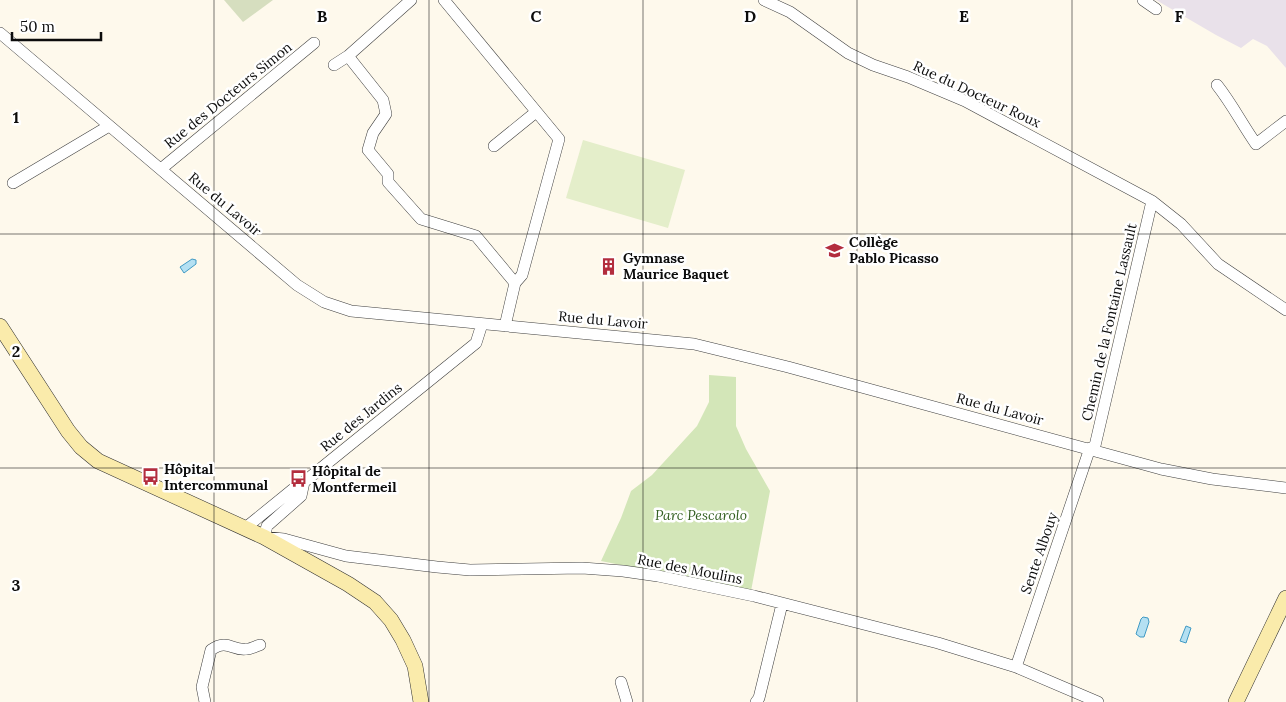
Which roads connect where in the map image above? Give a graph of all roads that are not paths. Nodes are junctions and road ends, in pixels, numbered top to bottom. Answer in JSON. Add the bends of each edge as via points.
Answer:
{"nodes":[{"id":1,"x":411,"y":0,"type":"edge"},
{"id":2,"x":444,"y":0,"type":"edge"},
{"id":3,"x":764,"y":0,"type":"edge"},
{"id":4,"x":1143,"y":0,"type":"edge"},
{"id":5,"x":1156,"y":9,"type":"dead end"},
{"id":6,"x":0,"y":33,"type":"edge"},
{"id":7,"x":314,"y":43,"type":"dead end"},
{"id":8,"x":348,"y":56,"type":"junction"},
{"id":9,"x":334,"y":65,"type":"dead end"},
{"id":10,"x":1217,"y":85,"type":"dead end"},
{"id":11,"x":536,"y":112,"type":"junction"},
{"id":12,"x":1286,"y":120,"type":"edge"},
{"id":13,"x":110,"y":126,"type":"junction"},
{"id":14,"x":494,"y":146,"type":"dead end"},
{"id":15,"x":161,"y":170,"type":"junction"},
{"id":16,"x":13,"y":183,"type":"dead end"},
{"id":17,"x":1152,"y":201,"type":"junction"},
{"id":18,"x":515,"y":283,"type":"junction"},
{"id":19,"x":1286,"y":310,"type":"edge"},
{"id":20,"x":482,"y":324,"type":"junction"},
{"id":21,"x":0,"y":326,"type":"edge"},
{"id":22,"x":505,"y":326,"type":"junction"},
{"id":23,"x":1092,"y":449,"type":"junction"},
{"id":24,"x":301,"y":484,"type":"junction"},
{"id":25,"x":1286,"y":488,"type":"edge"},
{"id":26,"x":244,"y":529,"type":"junction"},
{"id":27,"x":264,"y":537,"type":"junction"},
{"id":28,"x":297,"y":549,"type":"junction"},
{"id":29,"x":1286,"y":598,"type":"edge"},
{"id":30,"x":782,"y":604,"type":"junction"},
{"id":31,"x":260,"y":645,"type":"dead end"},
{"id":32,"x":1016,"y":668,"type":"junction"},
{"id":33,"x":621,"y":682,"type":"dead end"},
{"id":34,"x":206,"y":702,"type":"edge"},
{"id":35,"x":421,"y":702,"type":"edge"},
{"id":36,"x":627,"y":702,"type":"edge"},
{"id":37,"x":756,"y":702,"type":"edge"},
{"id":38,"x":1098,"y":702,"type":"edge"},
{"id":39,"x":1236,"y":702,"type":"edge"}],
"edges":[{"from":1,"to":8,"type":"street"},
{"from":2,"to":11,"type":"street"},
{"from":3,"to":17,"type":"street","name":"Rue du Docteur Roux","via":[[790,12],[848,53],[965,101]]},
{"from":4,"to":5,"type":"street"},
{"from":6,"to":13,"type":"street","name":"Rue du Lavoir"},
{"from":7,"to":15,"type":"street","name":"Rue des Docteurs Simon"},
{"from":8,"to":9,"type":"street"},
{"from":8,"to":18,"type":"street","via":[[383,100],[386,114],[368,150],[388,174],[388,182],[421,219],[476,236]]},
{"from":10,"to":12,"type":"street","via":[[1232,103],[1256,144]]},
{"from":11,"to":14,"type":"street"},
{"from":11,"to":18,"type":"street","via":[[559,138],[522,275]]},
{"from":13,"to":15,"type":"street","name":"Rue du Lavoir"},
{"from":13,"to":16,"type":"street"},
{"from":15,"to":20,"type":"street","name":"Rue du Lavoir","via":[[297,285],[324,302],[351,311]]},
{"from":17,"to":19,"type":"street","name":"Rue du Docteur Roux","via":[[1181,224],[1218,264]]},
{"from":17,"to":23,"type":"street","name":"Chemin de la Fontaine Lassault"},
{"from":18,"to":22,"type":"street"},
{"from":20,"to":22,"type":"street","name":"Rue du Lavoir"},
{"from":20,"to":24,"type":"street","name":"Rue des Jardins","via":[[476,343]]},
{"from":21,"to":26,"type":"street","via":[[81,447],[98,461]]},
{"from":22,"to":23,"type":"street","name":"Rue du Lavoir","via":[[694,344]]},
{"from":23,"to":25,"type":"street","name":"Rue du Lavoir","via":[[1212,479]]},
{"from":23,"to":32,"type":"street","name":"Sente Albouy"},
{"from":24,"to":26,"type":"street","name":"Rue des Jardins"},
{"from":24,"to":27,"type":"street","name":"Rue des Jardins","via":[[301,496],[267,526]]},
{"from":26,"to":27,"type":"street"},
{"from":27,"to":28,"type":"street"},
{"from":28,"to":30,"type":"street","name":"Rue des Moulins","via":[[470,570],[550,568],[623,571]]},
{"from":28,"to":35,"type":"street","via":[[375,602],[391,620],[414,666]]},
{"from":29,"to":39,"type":"street"},
{"from":30,"to":32,"type":"street","name":"Rue des Moulins","via":[[938,643]]},
{"from":30,"to":37,"type":"street"},
{"from":31,"to":34,"type":"street","via":[[246,650],[218,645],[211,650],[202,687]]},
{"from":32,"to":38,"type":"street","name":"Rue des Moulins"},
{"from":33,"to":36,"type":"street"}]}
